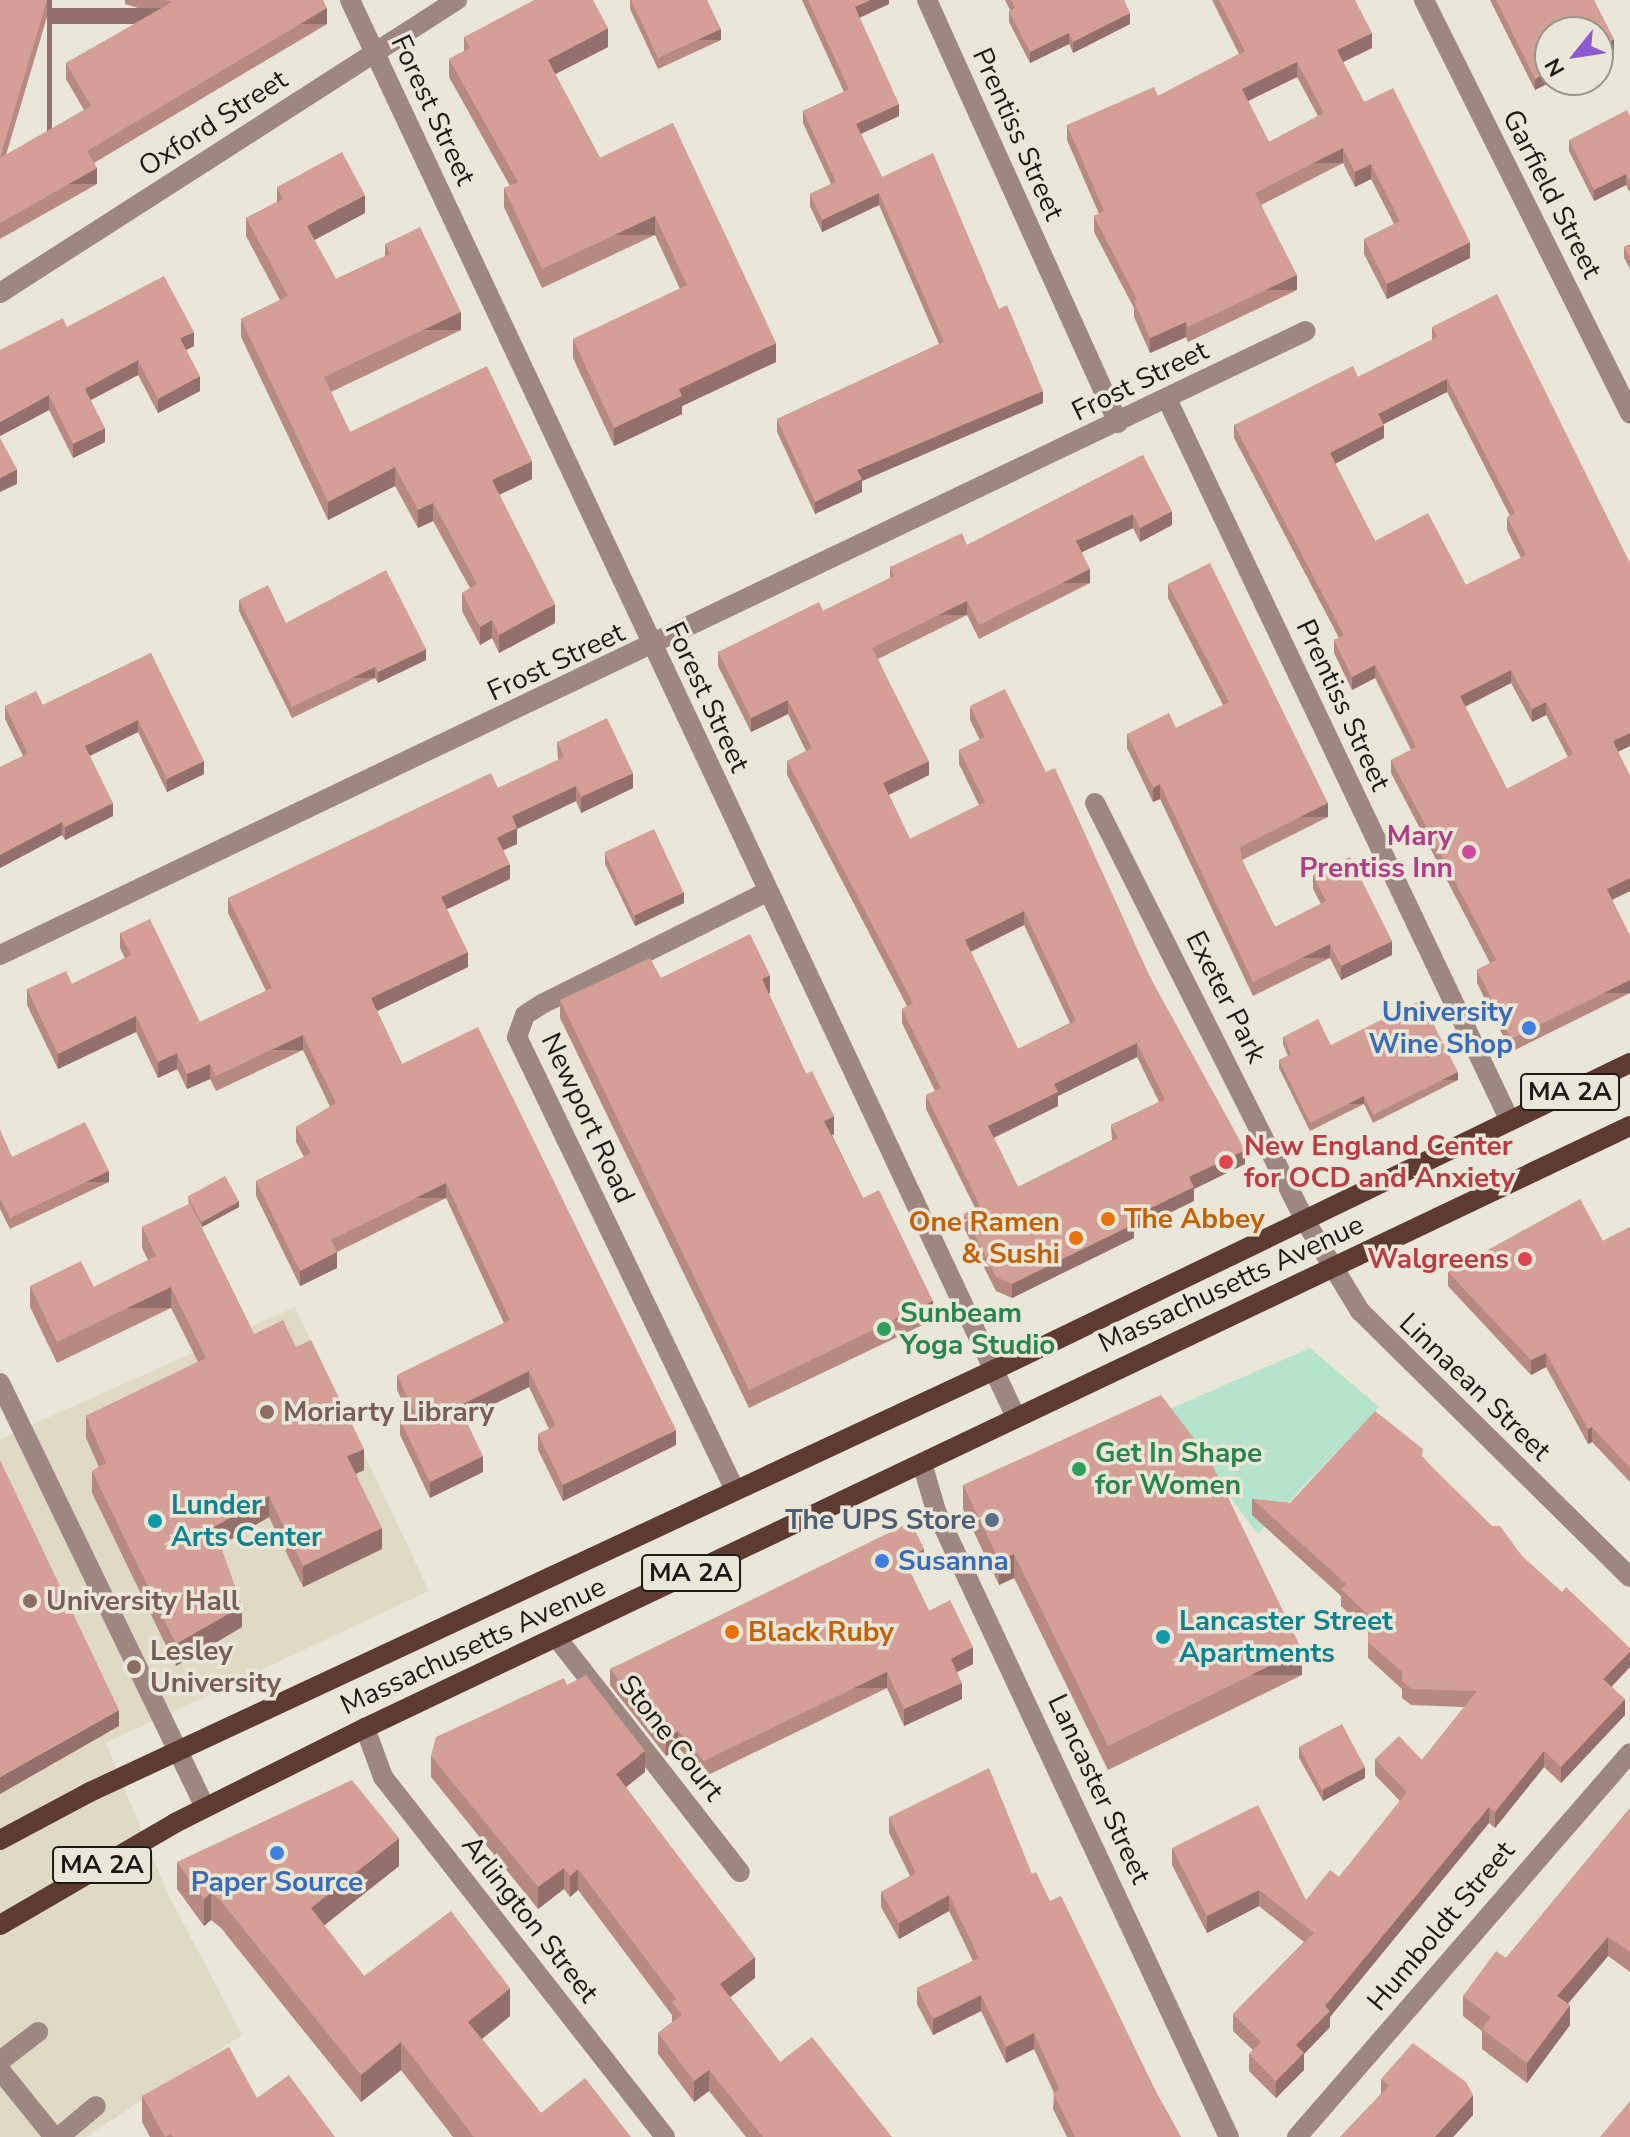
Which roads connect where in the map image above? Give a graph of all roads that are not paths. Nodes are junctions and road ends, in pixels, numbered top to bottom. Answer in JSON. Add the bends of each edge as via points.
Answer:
{"nodes":[{"id":1,"x":350,"y":0,"type":"edge"},
{"id":2,"x":457,"y":0,"type":"edge"},
{"id":3,"x":927,"y":0,"type":"edge"},
{"id":4,"x":1424,"y":0,"type":"edge"},
{"id":5,"x":375,"y":52,"type":"junction"},
{"id":6,"x":0,"y":293,"type":"edge"},
{"id":7,"x":1306,"y":331,"type":"dead end"},
{"id":8,"x":1167,"y":399,"type":"junction"},
{"id":9,"x":1630,"y":413,"type":"edge"},
{"id":10,"x":1118,"y":423,"type":"junction"},
{"id":11,"x":652,"y":648,"type":"junction"},
{"id":12,"x":1095,"y":803,"type":"dead end"},
{"id":13,"x":767,"y":892,"type":"junction"},
{"id":14,"x":0,"y":955,"type":"edge"},
{"id":15,"x":1630,"y":1063,"type":"edge"},
{"id":16,"x":1510,"y":1121,"type":"junction"},
{"id":17,"x":1630,"y":1126,"type":"edge"},
{"id":18,"x":1304,"y":1219,"type":"junction"},
{"id":19,"x":1332,"y":1267,"type":"junction"},
{"id":20,"x":994,"y":1370,"type":"junction"},
{"id":21,"x":0,"y":1383,"type":"edge"},
{"id":22,"x":1016,"y":1417,"type":"junction"},
{"id":23,"x":922,"y":1463,"type":"junction"},
{"id":24,"x":734,"y":1488,"type":"junction"},
{"id":25,"x":1630,"y":1577,"type":"edge"},
{"id":26,"x":557,"y":1638,"type":"junction"},
{"id":27,"x":365,"y":1728,"type":"junction"},
{"id":28,"x":178,"y":1752,"type":"junction"},
{"id":29,"x":1630,"y":1753,"type":"edge"},
{"id":30,"x":205,"y":1807,"type":"junction"},
{"id":31,"x":0,"y":1840,"type":"edge"},
{"id":32,"x":740,"y":1872,"type":"dead end"},
{"id":33,"x":0,"y":1925,"type":"edge"},
{"id":34,"x":38,"y":2032,"type":"dead end"},
{"id":35,"x":0,"y":2061,"type":"edge"},
{"id":36,"x":0,"y":2070,"type":"edge"},
{"id":37,"x":96,"y":2106,"type":"dead end"},
{"id":38,"x":56,"y":2137,"type":"edge"},
{"id":39,"x":665,"y":2137,"type":"edge"},
{"id":40,"x":1229,"y":2137,"type":"edge"},
{"id":41,"x":1297,"y":2137,"type":"edge"}],
"edges":[{"from":1,"to":5,"type":"street","name":"Forest Street"},
{"from":2,"to":5,"type":"street","name":"Oxford Street"},
{"from":3,"to":10,"type":"street","name":"Prentiss Street"},
{"from":4,"to":9,"type":"street","name":"Garfield Street"},
{"from":5,"to":6,"type":"street","name":"Oxford Street"},
{"from":5,"to":11,"type":"street","name":"Forest Street"},
{"from":7,"to":8,"type":"street","name":"Frost Street"},
{"from":8,"to":10,"type":"street","name":"Frost Street"},
{"from":8,"to":16,"type":"street","name":"Prentiss Street"},
{"from":10,"to":11,"type":"street","name":"Frost Street"},
{"from":11,"to":13,"type":"street","name":"Forest Street"},
{"from":11,"to":14,"type":"street","name":"Frost Street"},
{"from":12,"to":18,"type":"street","name":"Exeter Park"},
{"from":13,"to":20,"type":"street","name":"Forest Street"},
{"from":13,"to":24,"type":"street","name":"Newport Road","via":[[555,996],[525,1015],[517,1037]]},
{"from":15,"to":16,"type":"main road","name":"Massachusetts Avenue","number":"MA 2A"},
{"from":16,"to":18,"type":"main road","name":"Massachusetts Avenue","number":"MA 2A"},
{"from":17,"to":19,"type":"main road","name":"Massachusetts Avenue","number":"MA 2A"},
{"from":18,"to":19,"type":"street","name":"Linnaean Street"},
{"from":18,"to":20,"type":"main road","name":"Massachusetts Avenue","number":"MA 2A"},
{"from":19,"to":22,"type":"main road","name":"Massachusetts Avenue","number":"MA 2A"},
{"from":19,"to":25,"type":"street","name":"Linnaean Street","via":[[1377,1331]]},
{"from":20,"to":22,"type":"street","name":"Forest Street"},
{"from":20,"to":24,"type":"main road","name":"Massachusetts Avenue","number":"MA 2A"},
{"from":21,"to":28,"type":"street"},
{"from":22,"to":23,"type":"main road","name":"Massachusetts Avenue","number":"MA 2A"},
{"from":23,"to":26,"type":"main road","name":"Massachusetts Avenue","number":"MA 2A"},
{"from":23,"to":40,"type":"street","name":"Lancaster Street","via":[[936,1511]]},
{"from":24,"to":28,"type":"main road","name":"Massachusetts Avenue","number":"MA 2A"},
{"from":26,"to":27,"type":"main road","name":"Massachusetts Avenue","number":"MA 2A"},
{"from":26,"to":32,"type":"street","name":"Stone Court"},
{"from":27,"to":30,"type":"main road","name":"Massachusetts Avenue","number":"MA 2A"},
{"from":27,"to":39,"type":"street","name":"Arlington Street","via":[[383,1777]]},
{"from":28,"to":30,"type":"street"},
{"from":28,"to":31,"type":"main road","name":"Massachusetts Avenue","number":"MA 2A"},
{"from":29,"to":41,"type":"street","name":"Humboldt Street"},
{"from":30,"to":33,"type":"main road","name":"Massachusetts Avenue","number":"MA 2A"},
{"from":34,"to":35,"type":"street"},
{"from":36,"to":38,"type":"street"},
{"from":37,"to":38,"type":"street"}]}
